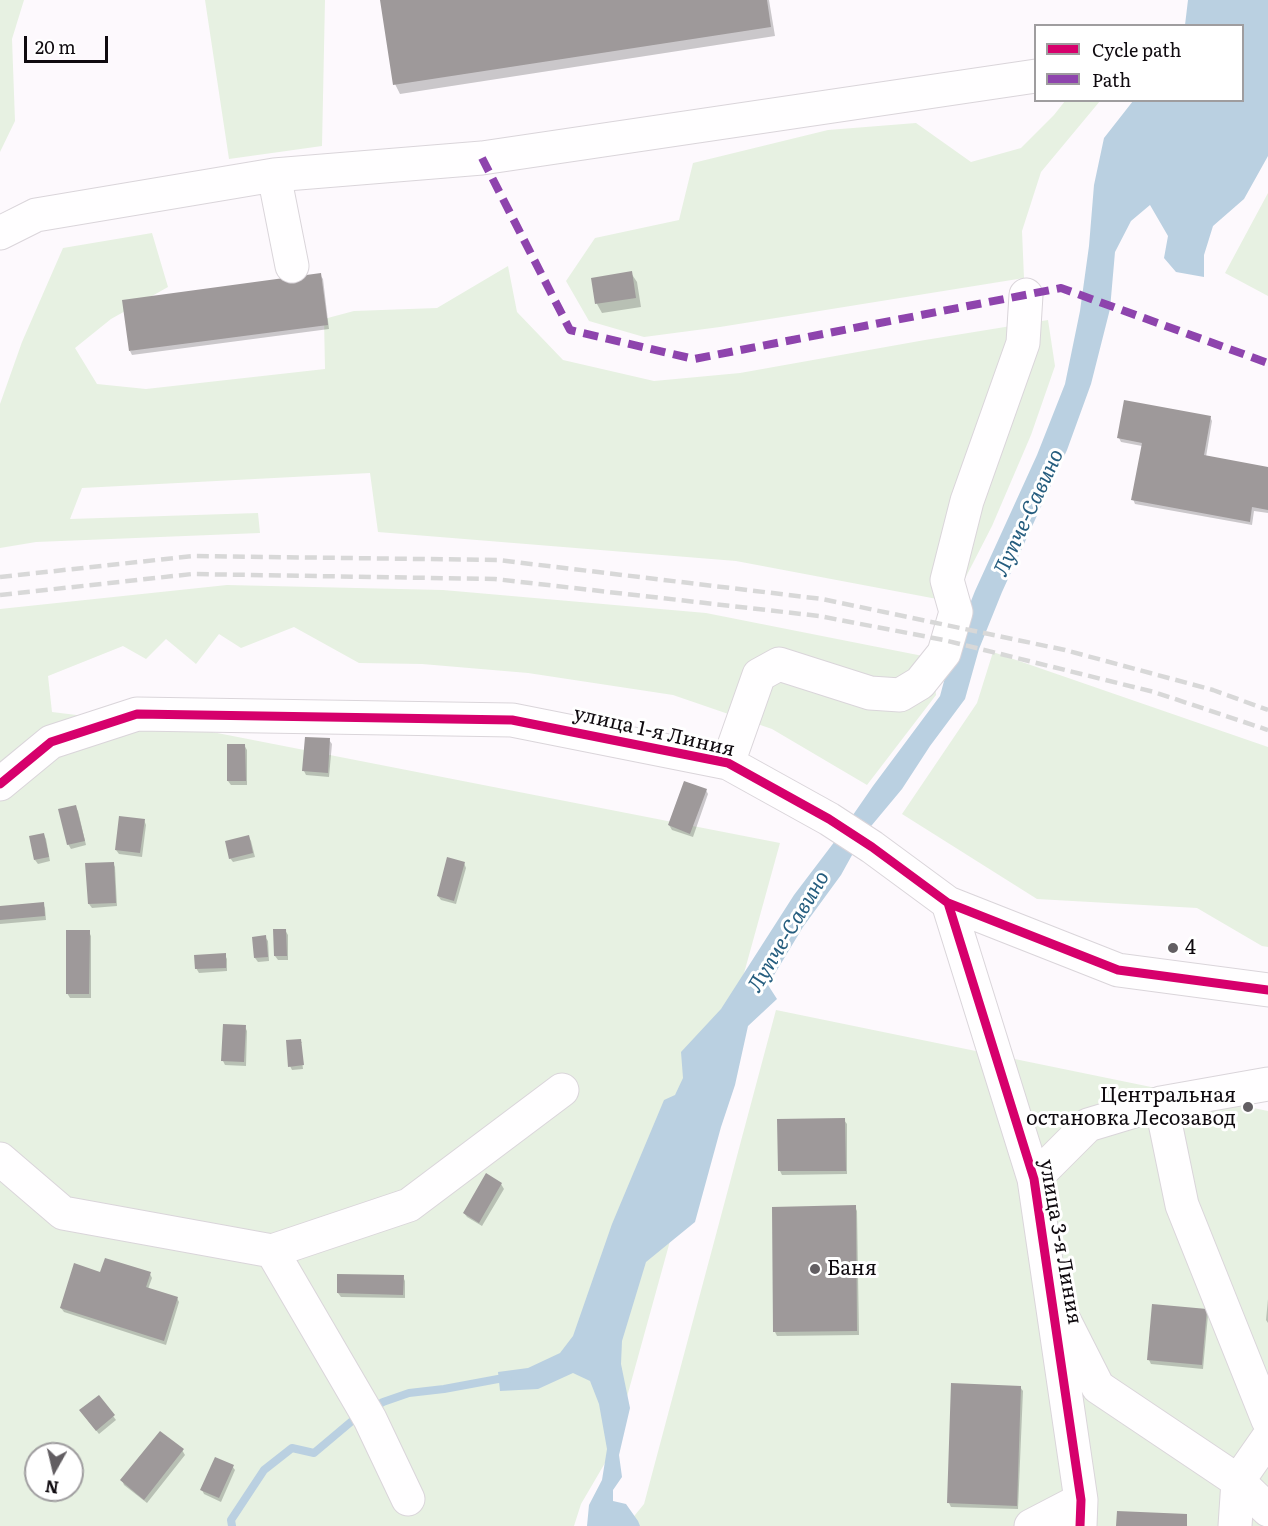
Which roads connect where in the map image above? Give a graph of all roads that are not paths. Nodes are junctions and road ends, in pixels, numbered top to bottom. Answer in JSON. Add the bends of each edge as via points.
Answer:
{"nodes":[{"id":1,"x":1034,"y":76,"type":"edge"},
{"id":2,"x":274,"y":175,"type":"junction"},
{"id":3,"x":0,"y":233,"type":"edge"},
{"id":4,"x":292,"y":266,"type":"dead end"},
{"id":5,"x":1026,"y":295,"type":"dead end"},
{"id":6,"x":728,"y":763,"type":"junction"},
{"id":7,"x":0,"y":784,"type":"edge"},
{"id":8,"x":948,"y":903,"type":"junction"},
{"id":9,"x":1268,"y":990,"type":"edge"},
{"id":10,"x":1268,"y":1084,"type":"edge"},
{"id":11,"x":562,"y":1090,"type":"dead end"},
{"id":12,"x":1161,"y":1103,"type":"junction"},
{"id":13,"x":0,"y":1160,"type":"edge"},
{"id":14,"x":1034,"y":1179,"type":"junction"},
{"id":15,"x":272,"y":1251,"type":"junction"},
{"id":16,"x":1052,"y":1297,"type":"junction"},
{"id":17,"x":1268,"y":1420,"type":"edge"},
{"id":18,"x":1268,"y":1438,"type":"edge"},
{"id":19,"x":1238,"y":1481,"type":"junction"},
{"id":20,"x":408,"y":1499,"type":"dead end"},
{"id":21,"x":1268,"y":1510,"type":"edge"},
{"id":22,"x":1081,"y":1513,"type":"edge"},
{"id":23,"x":1031,"y":1526,"type":"edge"},
{"id":24,"x":1235,"y":1526,"type":"edge"}],
"edges":[{"from":1,"to":2,"type":"street","via":[[482,158]]},
{"from":2,"to":3,"type":"street","via":[[36,215]]},
{"from":2,"to":4,"type":"street"},
{"from":5,"to":6,"type":"street","via":[[1023,343],[967,501],[947,580],[956,612],[944,653],[920,683],[900,695],[870,693],[779,664],[759,675]]},
{"from":6,"to":7,"type":"street","name":"улица 1-я Линия","via":[[512,720],[137,714],[51,742]]},
{"from":6,"to":8,"type":"street","name":"улица 1-я Линия","via":[[829,819]]},
{"from":8,"to":9,"type":"street","name":"улица 1-я Линия","via":[[1118,970]]},
{"from":8,"to":14,"type":"street","name":"улица 3-я Линия"},
{"from":10,"to":12,"type":"street"},
{"from":11,"to":15,"type":"street","via":[[409,1205]]},
{"from":12,"to":14,"type":"street","via":[[1088,1125]]},
{"from":12,"to":17,"type":"street","via":[[1182,1205]]},
{"from":13,"to":15,"type":"street","via":[[63,1213]]},
{"from":14,"to":16,"type":"street","name":"улица 3-я Линия"},
{"from":15,"to":20,"type":"street","via":[[370,1419]]},
{"from":16,"to":19,"type":"street","via":[[1098,1387]]},
{"from":16,"to":22,"type":"street","name":"улица 3-я Линия"},
{"from":18,"to":19,"type":"street"},
{"from":19,"to":21,"type":"street"},
{"from":19,"to":24,"type":"street"},
{"from":22,"to":23,"type":"street"}]}
